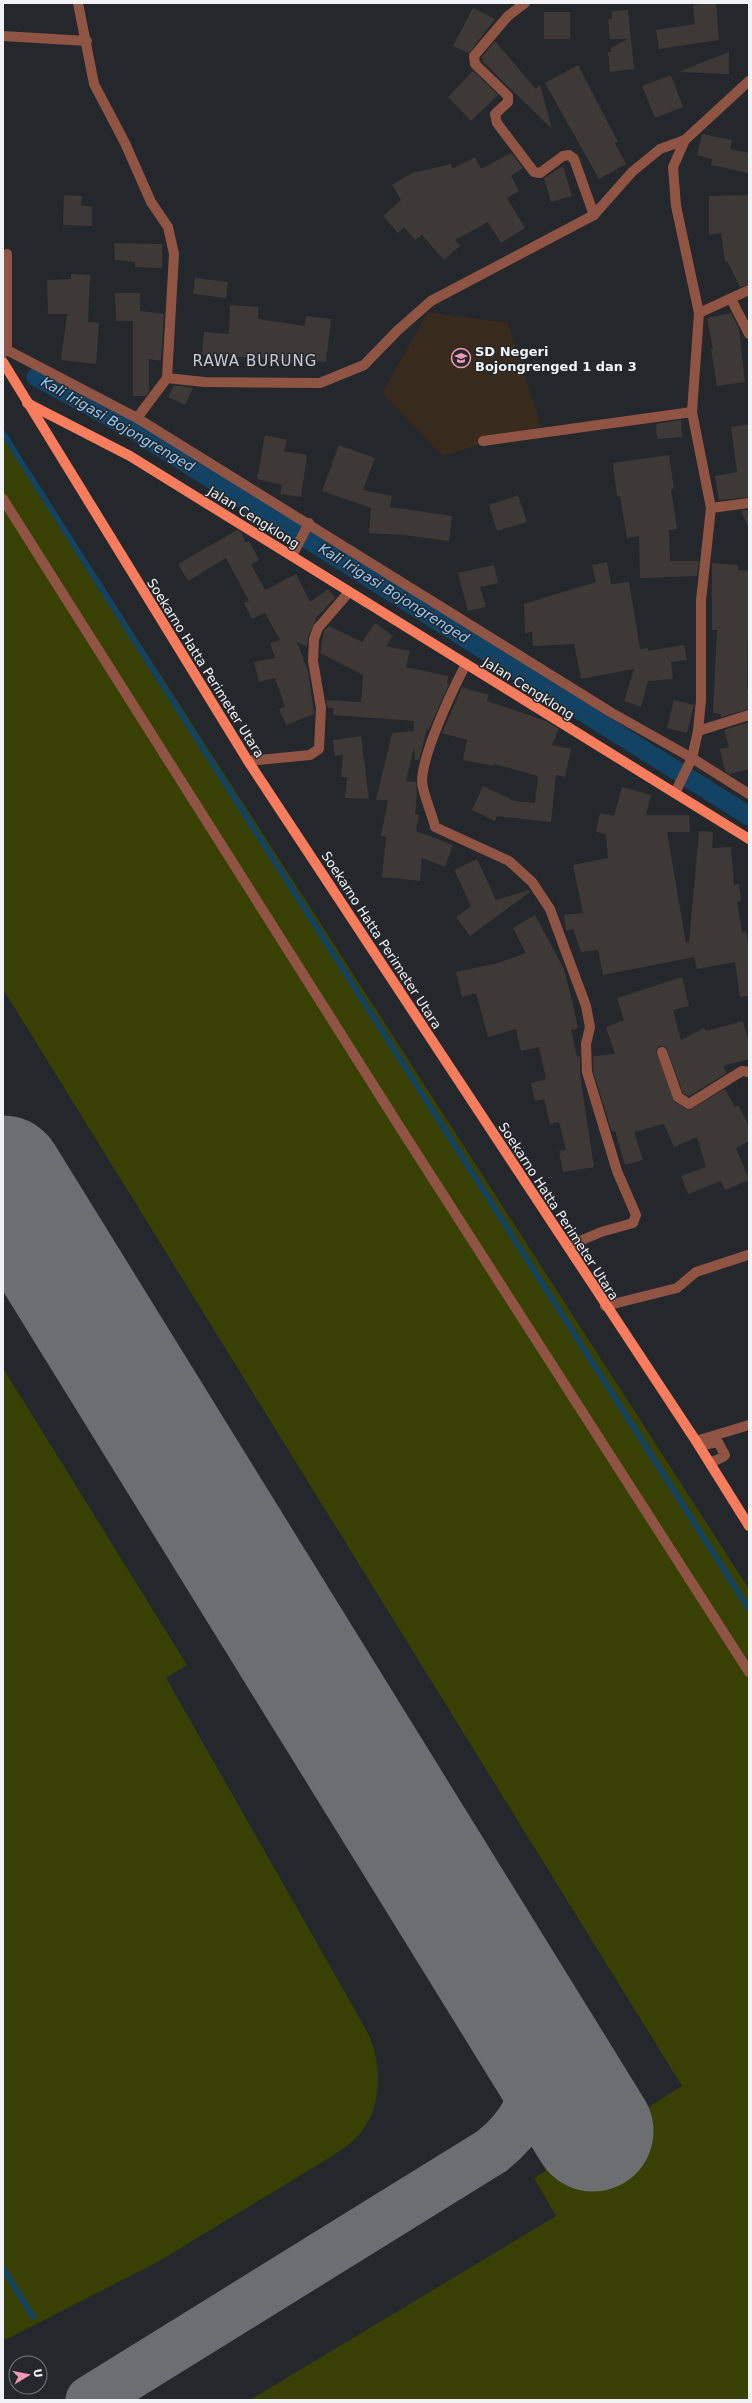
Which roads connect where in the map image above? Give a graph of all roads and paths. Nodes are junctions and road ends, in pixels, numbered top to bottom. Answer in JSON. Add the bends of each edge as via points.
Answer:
{"nodes":[{"id":1,"x":78,"y":3,"type":"edge"},
{"id":2,"x":526,"y":3,"type":"edge"},
{"id":3,"x":3,"y":36,"type":"edge"},
{"id":4,"x":87,"y":41,"type":"junction"},
{"id":5,"x":749,"y":81,"type":"edge"},
{"id":6,"x":685,"y":140,"type":"junction"},
{"id":7,"x":594,"y":215,"type":"junction"},
{"id":8,"x":7,"y":254,"type":"dead end"},
{"id":9,"x":749,"y":290,"type":"edge"},
{"id":10,"x":731,"y":299,"type":"junction"},
{"id":11,"x":699,"y":313,"type":"junction"},
{"id":12,"x":749,"y":334,"type":"edge"},
{"id":13,"x":5,"y":351,"type":"edge"},
{"id":14,"x":3,"y":362,"type":"edge"},
{"id":15,"x":167,"y":378,"type":"junction"},
{"id":16,"x":27,"y":403,"type":"junction"},
{"id":17,"x":692,"y":412,"type":"junction"},
{"id":18,"x":137,"y":418,"type":"junction"},
{"id":19,"x":482,"y":441,"type":"dead end"},
{"id":20,"x":3,"y":499,"type":"edge"},
{"id":21,"x":749,"y":503,"type":"edge"},
{"id":22,"x":711,"y":508,"type":"junction"},
{"id":23,"x":307,"y":527,"type":"junction"},
{"id":24,"x":294,"y":552,"type":"junction"},
{"id":25,"x":349,"y":592,"type":"junction"},
{"id":26,"x":466,"y":664,"type":"junction"},
{"id":27,"x":749,"y":715,"type":"edge"},
{"id":28,"x":698,"y":731,"type":"junction"},
{"id":29,"x":248,"y":761,"type":"junction"},
{"id":30,"x":690,"y":762,"type":"junction"},
{"id":31,"x":676,"y":790,"type":"junction"},
{"id":32,"x":749,"y":794,"type":"edge"},
{"id":33,"x":749,"y":839,"type":"edge"},
{"id":34,"x":662,"y":1052,"type":"dead end"},
{"id":35,"x":749,"y":1072,"type":"edge"},
{"id":36,"x":568,"y":1246,"type":"junction"},
{"id":37,"x":748,"y":1255,"type":"edge"},
{"id":38,"x":605,"y":1306,"type":"junction"},
{"id":39,"x":749,"y":1425,"type":"edge"},
{"id":40,"x":713,"y":1439,"type":"junction"},
{"id":41,"x":698,"y":1443,"type":"junction"},
{"id":42,"x":710,"y":1463,"type":"junction"},
{"id":43,"x":749,"y":1526,"type":"edge"},
{"id":44,"x":749,"y":1672,"type":"edge"}],
"edges":[{"from":1,"to":4,"type":"street"},
{"from":2,"to":7,"type":"street","via":[[508,16],[474,56],[475,64],[508,96],[508,102],[495,114],[497,123],[534,172],[540,173],[569,155],[574,159]]},
{"from":3,"to":4,"type":"street"},
{"from":4,"to":15,"type":"street","via":[[94,84],[125,143],[151,202],[168,227],[174,254]]},
{"from":5,"to":6,"type":"street"},
{"from":6,"to":7,"type":"street","via":[[660,149],[632,172]]},
{"from":6,"to":11,"type":"street","via":[[672,167],[676,206]]},
{"from":7,"to":15,"type":"street","via":[[431,301],[364,365],[320,383],[204,382]]},
{"from":8,"to":13,"type":"street"},
{"from":9,"to":10,"type":"street"},
{"from":10,"to":11,"type":"street"},
{"from":10,"to":12,"type":"street"},
{"from":11,"to":17,"type":"street"},
{"from":13,"to":18,"type":"street"},
{"from":14,"to":16,"type":"main road","name":"Soekarno Hatta Perimeter Utara"},
{"from":15,"to":18,"type":"street"},
{"from":16,"to":24,"type":"main road","name":"Jalan Cengklong","via":[[130,456]]},
{"from":16,"to":29,"type":"main road","name":"Soekarno Hatta Perimeter Utara"},
{"from":17,"to":19,"type":"street"},
{"from":17,"to":22,"type":"street"},
{"from":18,"to":23,"type":"street"},
{"from":20,"to":44,"type":"street","via":[[401,1129]]},
{"from":21,"to":22,"type":"street"},
{"from":22,"to":28,"type":"street","via":[[701,600],[701,700]]},
{"from":23,"to":24,"type":"street"},
{"from":23,"to":30,"type":"street"},
{"from":24,"to":25,"type":"main road","name":"Jalan Cengklong"},
{"from":25,"to":26,"type":"main road","name":"Jalan Cengklong"},
{"from":25,"to":29,"type":"street","via":[[318,628],[314,639],[313,662],[321,708],[320,749],[310,756]]},
{"from":26,"to":31,"type":"main road","name":"Jalan Cengklong"},
{"from":26,"to":36,"type":"street","via":[[454,687],[423,767],[422,784],[435,827],[509,861],[532,882],[550,909],[586,1006],[590,1027],[586,1044],[587,1072],[617,1171],[636,1215],[633,1222]]},
{"from":27,"to":28,"type":"street"},
{"from":28,"to":30,"type":"street"},
{"from":29,"to":36,"type":"main road","name":"Soekarno Hatta Perimeter Utara"},
{"from":30,"to":31,"type":"street"},
{"from":30,"to":32,"type":"street"},
{"from":31,"to":33,"type":"main road","name":"Jalan Cengklong"},
{"from":34,"to":35,"type":"street","via":[[678,1097],[689,1104],[742,1071]]},
{"from":36,"to":38,"type":"main road","name":"Soekarno Hatta Perimeter Utara"},
{"from":37,"to":38,"type":"street","via":[[696,1272],[677,1288]]},
{"from":38,"to":41,"type":"main road","name":"Soekarno Hatta Perimeter Utara"},
{"from":39,"to":40,"type":"street"},
{"from":40,"to":41,"type":"street"},
{"from":40,"to":42,"type":"street","via":[[720,1444],[724,1454],[720,1460]]},
{"from":41,"to":42,"type":"main road","name":"Soekarno Hatta Perimeter Utara"},
{"from":42,"to":43,"type":"main road","name":"Soekarno Hatta Perimeter Utara"}]}
